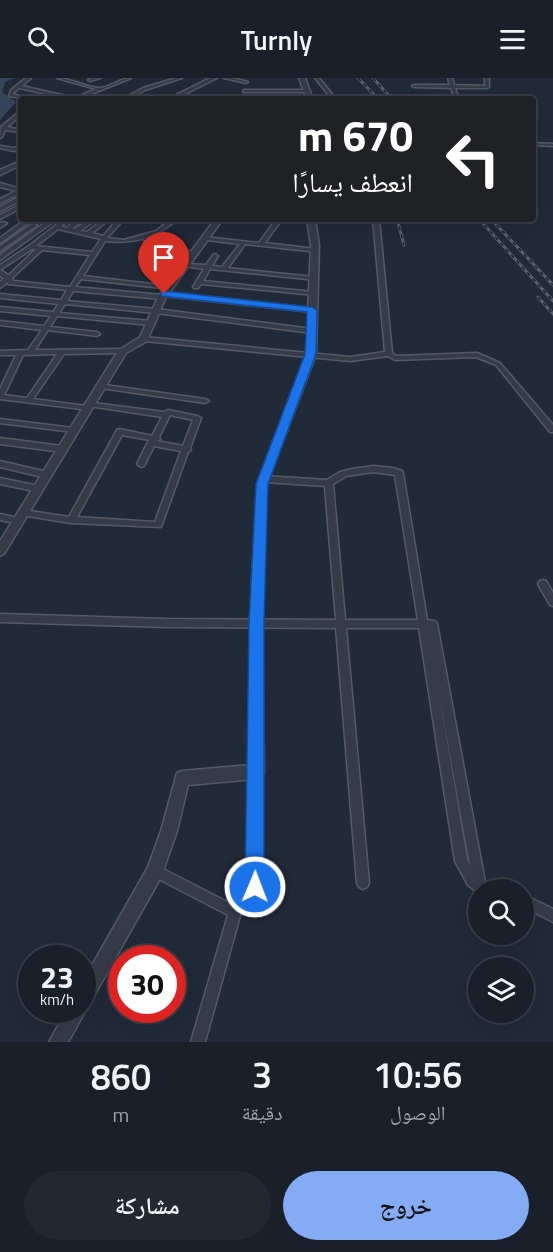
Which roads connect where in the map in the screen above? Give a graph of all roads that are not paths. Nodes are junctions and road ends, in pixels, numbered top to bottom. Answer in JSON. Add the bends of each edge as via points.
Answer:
{"nodes":[{"id":1,"x":29,"y":78,"type":"edge"},
{"id":2,"x":82,"y":78,"type":"edge"},
{"id":3,"x":97,"y":78,"type":"edge"},
{"id":4,"x":129,"y":78,"type":"edge"},
{"id":5,"x":164,"y":78,"type":"edge"},
{"id":6,"x":180,"y":78,"type":"edge"},
{"id":7,"x":214,"y":78,"type":"edge"},
{"id":8,"x":226,"y":78,"type":"edge"},
{"id":9,"x":302,"y":78,"type":"edge"},
{"id":10,"x":317,"y":78,"type":"edge"},
{"id":11,"x":450,"y":78,"type":"edge"},
{"id":12,"x":487,"y":78,"type":"edge"},
{"id":13,"x":69,"y":79,"type":"edge"},
{"id":14,"x":90,"y":80,"type":"junction"},
{"id":15,"x":58,"y":81,"type":"edge"},
{"id":16,"x":170,"y":81,"type":"junction"},
{"id":17,"x":246,"y":82,"type":"dead end"},
{"id":18,"x":79,"y":84,"type":"junction"},
{"id":19,"x":176,"y":84,"type":"dead end"},
{"id":20,"x":108,"y":85,"type":"junction"},
{"id":21,"x":18,"y":86,"type":"junction"},
{"id":22,"x":414,"y":86,"type":"dead end"},
{"id":23,"x":453,"y":86,"type":"junction"},
{"id":24,"x":50,"y":87,"type":"dead end"},
{"id":25,"x":71,"y":87,"type":"dead end"},
{"id":26,"x":99,"y":88,"type":"junction"},
{"id":27,"x":41,"y":91,"type":"junction"},
{"id":28,"x":64,"y":91,"type":"dead end"},
{"id":29,"x":244,"y":91,"type":"dead end"},
{"id":30,"x":307,"y":92,"type":"junction"},
{"id":31,"x":56,"y":95,"type":"junction"},
{"id":32,"x":61,"y":96,"type":"edge"},
{"id":33,"x":82,"y":96,"type":"edge"},
{"id":34,"x":132,"y":96,"type":"edge"},
{"id":35,"x":177,"y":96,"type":"edge"},
{"id":36,"x":309,"y":96,"type":"edge"},
{"id":37,"x":332,"y":96,"type":"edge"},
{"id":38,"x":456,"y":96,"type":"edge"},
{"id":39,"x":18,"y":97,"type":"edge"},
{"id":40,"x":18,"y":116,"type":"edge"},
{"id":41,"x":3,"y":128,"type":"junction"},
{"id":42,"x":18,"y":130,"type":"edge"},
{"id":43,"x":0,"y":137,"type":"edge"},
{"id":44,"x":536,"y":144,"type":"edge"},
{"id":45,"x":552,"y":145,"type":"edge"},
{"id":46,"x":0,"y":147,"type":"edge"},
{"id":47,"x":18,"y":148,"type":"edge"},
{"id":48,"x":18,"y":164,"type":"edge"},
{"id":49,"x":0,"y":173,"type":"edge"},
{"id":50,"x":6,"y":187,"type":"edge"},
{"id":51,"x":18,"y":193,"type":"edge"},
{"id":52,"x":18,"y":195,"type":"edge"},
{"id":53,"x":1,"y":198,"type":"edge"},
{"id":54,"x":14,"y":201,"type":"junction"},
{"id":55,"x":18,"y":208,"type":"edge"},
{"id":56,"x":0,"y":209,"type":"edge"},
{"id":57,"x":1,"y":222,"type":"edge"},
{"id":58,"x":16,"y":222,"type":"dead end"},
{"id":59,"x":26,"y":222,"type":"edge"},
{"id":60,"x":50,"y":222,"type":"edge"},
{"id":61,"x":63,"y":222,"type":"edge"},
{"id":62,"x":77,"y":222,"type":"edge"},
{"id":63,"x":89,"y":222,"type":"edge"},
{"id":64,"x":103,"y":222,"type":"edge"},
{"id":65,"x":118,"y":222,"type":"edge"},
{"id":66,"x":162,"y":222,"type":"edge"},
{"id":67,"x":170,"y":222,"type":"edge"},
{"id":68,"x":217,"y":222,"type":"edge"},
{"id":69,"x":277,"y":222,"type":"edge"},
{"id":70,"x":310,"y":222,"type":"edge"},
{"id":71,"x":376,"y":222,"type":"edge"},
{"id":72,"x":34,"y":225,"type":"dead end"},
{"id":73,"x":57,"y":227,"type":"junction"},
{"id":74,"x":68,"y":229,"type":"junction"},
{"id":75,"x":77,"y":230,"type":"junction"},
{"id":76,"x":0,"y":233,"type":"edge"},
{"id":77,"x":89,"y":233,"type":"junction"},
{"id":78,"x":150,"y":233,"type":"junction"},
{"id":79,"x":104,"y":238,"type":"junction"},
{"id":80,"x":207,"y":238,"type":"junction"},
{"id":81,"x":146,"y":239,"type":"dead end"},
{"id":82,"x":0,"y":241,"type":"edge"},
{"id":83,"x":244,"y":242,"type":"junction"},
{"id":84,"x":261,"y":244,"type":"junction"},
{"id":85,"x":31,"y":247,"type":"junction"},
{"id":86,"x":0,"y":249,"type":"edge"},
{"id":87,"x":40,"y":249,"type":"junction"},
{"id":88,"x":316,"y":251,"type":"junction"},
{"id":89,"x":93,"y":254,"type":"junction"},
{"id":90,"x":195,"y":254,"type":"junction"},
{"id":91,"x":215,"y":256,"type":"dead end"},
{"id":92,"x":0,"y":258,"type":"edge"},
{"id":93,"x":187,"y":265,"type":"junction"},
{"id":94,"x":208,"y":268,"type":"junction"},
{"id":95,"x":0,"y":270,"type":"edge"},
{"id":96,"x":223,"y":270,"type":"junction"},
{"id":97,"x":79,"y":277,"type":"junction"},
{"id":98,"x":9,"y":278,"type":"junction"},
{"id":99,"x":314,"y":279,"type":"junction"},
{"id":100,"x":0,"y":286,"type":"edge"},
{"id":101,"x":73,"y":288,"type":"junction"},
{"id":102,"x":165,"y":293,"type":"junction"},
{"id":103,"x":313,"y":294,"type":"junction"},
{"id":104,"x":0,"y":296,"type":"edge"},
{"id":105,"x":63,"y":302,"type":"junction"},
{"id":106,"x":0,"y":309,"type":"edge"},
{"id":107,"x":312,"y":310,"type":"junction"},
{"id":108,"x":156,"y":311,"type":"junction"},
{"id":109,"x":55,"y":314,"type":"junction"},
{"id":110,"x":0,"y":323,"type":"edge"},
{"id":111,"x":150,"y":323,"type":"junction"},
{"id":112,"x":46,"y":328,"type":"junction"},
{"id":113,"x":312,"y":331,"type":"junction"},
{"id":114,"x":97,"y":334,"type":"dead end"},
{"id":115,"x":144,"y":339,"type":"junction"},
{"id":116,"x":123,"y":351,"type":"junction"},
{"id":117,"x":62,"y":352,"type":"junction"},
{"id":118,"x":0,"y":353,"type":"edge"},
{"id":119,"x":30,"y":353,"type":"junction"},
{"id":120,"x":20,"y":354,"type":"junction"},
{"id":121,"x":310,"y":354,"type":"junction"},
{"id":122,"x":389,"y":354,"type":"junction"},
{"id":123,"x":0,"y":373,"type":"edge"},
{"id":124,"x":11,"y":373,"type":"junction"},
{"id":125,"x":101,"y":386,"type":"junction"},
{"id":126,"x":0,"y":397,"type":"edge"},
{"id":127,"x":28,"y":400,"type":"junction"},
{"id":128,"x":205,"y":401,"type":"dead end"},
{"id":129,"x":88,"y":406,"type":"junction"},
{"id":130,"x":166,"y":415,"type":"junction"},
{"id":131,"x":0,"y":421,"type":"edge"},
{"id":132,"x":73,"y":430,"type":"junction"},
{"id":133,"x":553,"y":430,"type":"edge"},
{"id":134,"x":0,"y":441,"type":"edge"},
{"id":135,"x":154,"y":441,"type":"junction"},
{"id":136,"x":62,"y":449,"type":"junction"},
{"id":137,"x":187,"y":450,"type":"junction"},
{"id":138,"x":0,"y":464,"type":"edge"},
{"id":139,"x":141,"y":464,"type":"dead end"},
{"id":140,"x":47,"y":476,"type":"junction"},
{"id":141,"x":264,"y":479,"type":"junction"},
{"id":142,"x":0,"y":481,"type":"edge"},
{"id":143,"x":329,"y":483,"type":"junction"},
{"id":144,"x":39,"y":489,"type":"junction"},
{"id":145,"x":0,"y":517,"type":"edge"},
{"id":146,"x":22,"y":517,"type":"junction"},
{"id":147,"x":71,"y":520,"type":"junction"},
{"id":148,"x":0,"y":551,"type":"edge"},
{"id":149,"x":543,"y":584,"type":"dead end"},
{"id":150,"x":553,"y":602,"type":"edge"},
{"id":151,"x":0,"y":618,"type":"edge"},
{"id":152,"x":423,"y":622,"type":"junction"},
{"id":153,"x":256,"y":623,"type":"junction"},
{"id":154,"x":342,"y":624,"type":"junction"},
{"id":155,"x":257,"y":772,"type":"junction"},
{"id":156,"x":155,"y":871,"type":"junction"},
{"id":157,"x":482,"y":879,"type":"edge"},
{"id":158,"x":363,"y":883,"type":"dead end"},
{"id":159,"x":255,"y":887,"type":"dead end"},
{"id":160,"x":534,"y":906,"type":"edge"},
{"id":161,"x":553,"y":916,"type":"edge"},
{"id":162,"x":96,"y":976,"type":"edge"},
{"id":163,"x":69,"y":1023,"type":"edge"},
{"id":164,"x":58,"y":1042,"type":"edge"},
{"id":165,"x":198,"y":1042,"type":"edge"}],
"edges":[{"from":1,"to":21,"type":"street"},
{"from":2,"to":14,"type":"street"},
{"from":3,"to":14,"type":"street"},
{"from":4,"to":20,"type":"street"},
{"from":5,"to":16,"type":"street"},
{"from":6,"to":16,"type":"street"},
{"from":7,"to":35,"type":"street"},
{"from":8,"to":17,"type":"street"},
{"from":9,"to":30,"type":"street"},
{"from":10,"to":37,"type":"street"},
{"from":11,"to":23,"type":"street"},
{"from":12,"to":23,"type":"street","via":[[487,87]]},
{"from":13,"to":15,"type":"street"},
{"from":13,"to":18,"type":"street"},
{"from":14,"to":20,"type":"street"},
{"from":16,"to":19,"type":"street"},
{"from":16,"to":34,"type":"street"},
{"from":18,"to":25,"type":"street"},
{"from":18,"to":26,"type":"street"},
{"from":20,"to":26,"type":"street"},
{"from":21,"to":27,"type":"street"},
{"from":21,"to":39,"type":"street","via":[[10,95]]},
{"from":22,"to":23,"type":"street"},
{"from":23,"to":38,"type":"street"},
{"from":24,"to":27,"type":"street"},
{"from":26,"to":33,"type":"street"},
{"from":27,"to":31,"type":"street"},
{"from":28,"to":31,"type":"street"},
{"from":29,"to":30,"type":"street"},
{"from":30,"to":36,"type":"street"},
{"from":31,"to":32,"type":"street"},
{"from":40,"to":41,"type":"street"},
{"from":41,"to":42,"type":"street"},
{"from":41,"to":43,"type":"street"},
{"from":44,"to":45,"type":"street"},
{"from":46,"to":47,"type":"street"},
{"from":48,"to":49,"type":"street"},
{"from":50,"to":53,"type":"street"},
{"from":51,"to":53,"type":"street"},
{"from":52,"to":54,"type":"street"},
{"from":53,"to":54,"type":"street"},
{"from":54,"to":56,"type":"street"},
{"from":55,"to":57,"type":"street"},
{"from":58,"to":76,"type":"street"},
{"from":59,"to":82,"type":"street"},
{"from":60,"to":92,"type":"street"},
{"from":61,"to":73,"type":"street"},
{"from":62,"to":74,"type":"street"},
{"from":63,"to":75,"type":"street"},
{"from":64,"to":77,"type":"street"},
{"from":65,"to":79,"type":"street"},
{"from":66,"to":78,"type":"street"},
{"from":67,"to":78,"type":"street"},
{"from":68,"to":80,"type":"street"},
{"from":69,"to":84,"type":"street"},
{"from":70,"to":88,"type":"street"},
{"from":71,"to":122,"type":"street"},
{"from":72,"to":86,"type":"street"},
{"from":73,"to":74,"type":"street"},
{"from":73,"to":85,"type":"street"},
{"from":74,"to":75,"type":"street"},
{"from":75,"to":77,"type":"street"},
{"from":77,"to":79,"type":"street"},
{"from":78,"to":79,"type":"street","via":[[124,241]]},
{"from":79,"to":89,"type":"street"},
{"from":80,"to":83,"type":"street"},
{"from":80,"to":90,"type":"street"},
{"from":81,"to":90,"type":"street"},
{"from":83,"to":84,"type":"street"},
{"from":83,"to":96,"type":"street"},
{"from":84,"to":88,"type":"street"},
{"from":85,"to":87,"type":"street"},
{"from":85,"to":95,"type":"street"},
{"from":87,"to":89,"type":"street"},
{"from":87,"to":98,"type":"street"},
{"from":88,"to":99,"type":"street"},
{"from":89,"to":97,"type":"street"},
{"from":90,"to":93,"type":"street"},
{"from":91,"to":94,"type":"street"},
{"from":93,"to":94,"type":"street"},
{"from":93,"to":102,"type":"street"},
{"from":94,"to":96,"type":"street"},
{"from":94,"to":103,"type":"street","via":[[197,284]]},
{"from":95,"to":98,"type":"street"},
{"from":96,"to":99,"type":"street"},
{"from":97,"to":101,"type":"street"},
{"from":97,"to":102,"type":"street"},
{"from":98,"to":100,"type":"street"},
{"from":98,"to":101,"type":"street","via":[[10,283]]},
{"from":99,"to":103,"type":"street"},
{"from":101,"to":102,"type":"street"},
{"from":101,"to":105,"type":"street"},
{"from":102,"to":107,"type":"street"},
{"from":102,"to":108,"type":"street"},
{"from":103,"to":107,"type":"street"},
{"from":104,"to":105,"type":"street"},
{"from":105,"to":108,"type":"street"},
{"from":105,"to":109,"type":"street"},
{"from":106,"to":109,"type":"street"},
{"from":107,"to":113,"type":"street"},
{"from":108,"to":111,"type":"street"},
{"from":108,"to":113,"type":"street"},
{"from":109,"to":111,"type":"street"},
{"from":109,"to":112,"type":"street"},
{"from":110,"to":112,"type":"street"},
{"from":111,"to":115,"type":"street"},
{"from":112,"to":114,"type":"street"},
{"from":112,"to":119,"type":"street"},
{"from":113,"to":121,"type":"street"},
{"from":115,"to":116,"type":"street"},
{"from":115,"to":121,"type":"street"},
{"from":116,"to":117,"type":"street"},
{"from":116,"to":125,"type":"street"},
{"from":117,"to":119,"type":"street"},
{"from":117,"to":127,"type":"street"},
{"from":118,"to":120,"type":"street"},
{"from":119,"to":120,"type":"street"},
{"from":120,"to":124,"type":"street"},
{"from":121,"to":122,"type":"street","via":[[350,359]]},
{"from":121,"to":141,"type":"street"},
{"from":122,"to":133,"type":"street","via":[[395,358],[477,356],[498,364]]},
{"from":123,"to":124,"type":"street"},
{"from":124,"to":126,"type":"street"},
{"from":125,"to":128,"type":"street"},
{"from":125,"to":129,"type":"street"},
{"from":126,"to":127,"type":"street"},
{"from":127,"to":129,"type":"street"},
{"from":129,"to":130,"type":"street"},
{"from":129,"to":132,"type":"street"},
{"from":130,"to":135,"type":"street"},
{"from":130,"to":137,"type":"street","via":[[168,412],[197,418]]},
{"from":131,"to":132,"type":"street"},
{"from":132,"to":136,"type":"street"},
{"from":134,"to":136,"type":"street"},
{"from":135,"to":137,"type":"street"},
{"from":135,"to":139,"type":"street"},
{"from":135,"to":147,"type":"street","via":[[120,432]]},
{"from":136,"to":140,"type":"street"},
{"from":137,"to":147,"type":"street","via":[[158,525]]},
{"from":138,"to":140,"type":"street"},
{"from":140,"to":144,"type":"street"},
{"from":141,"to":143,"type":"street"},
{"from":141,"to":153,"type":"street"},
{"from":142,"to":144,"type":"street"},
{"from":143,"to":152,"type":"street","via":[[346,474],[383,469],[399,473]]},
{"from":143,"to":154,"type":"street"},
{"from":144,"to":146,"type":"street"},
{"from":145,"to":146,"type":"street"},
{"from":146,"to":147,"type":"street"},
{"from":146,"to":148,"type":"street"},
{"from":149,"to":150,"type":"street"},
{"from":151,"to":153,"type":"street"},
{"from":152,"to":154,"type":"street"},
{"from":152,"to":157,"type":"street","via":[[434,628]]},
{"from":153,"to":154,"type":"street"},
{"from":153,"to":155,"type":"street"},
{"from":154,"to":158,"type":"street"},
{"from":155,"to":156,"type":"street","via":[[182,778]]},
{"from":155,"to":159,"type":"street"},
{"from":156,"to":162,"type":"street"},
{"from":156,"to":165,"type":"street","via":[[235,912]]},
{"from":160,"to":161,"type":"street"},
{"from":163,"to":164,"type":"street"}]}
